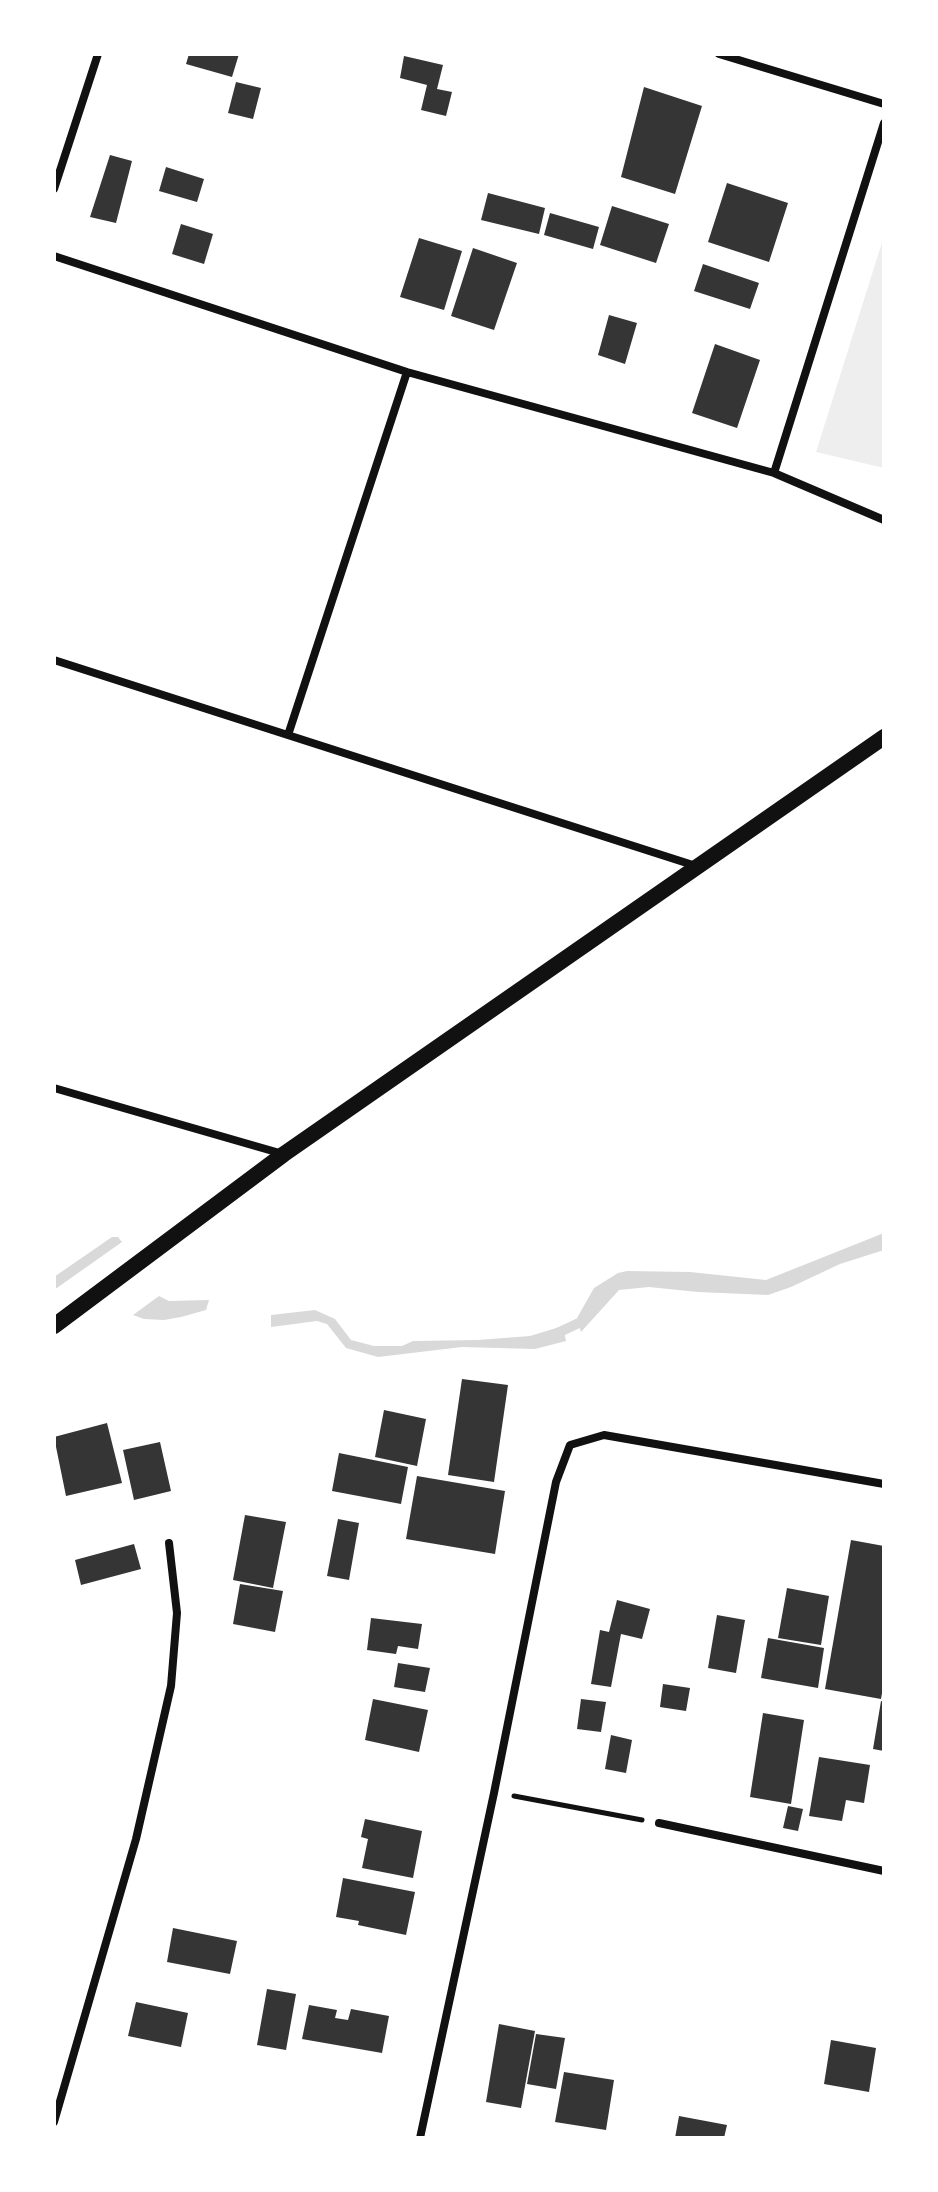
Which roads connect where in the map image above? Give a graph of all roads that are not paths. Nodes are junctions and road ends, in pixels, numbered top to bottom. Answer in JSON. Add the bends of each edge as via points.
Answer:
{"nodes":[{"id":1,"x":98,"y":54,"type":"edge"},
{"id":2,"x":719,"y":54,"type":"edge"},
{"id":3,"x":884,"y":104,"type":"edge"},
{"id":4,"x":884,"y":123,"type":"edge"},
{"id":5,"x":54,"y":189,"type":"edge"},
{"id":6,"x":54,"y":256,"type":"edge"},
{"id":7,"x":407,"y":372,"type":"junction"},
{"id":8,"x":774,"y":473,"type":"junction"},
{"id":9,"x":884,"y":520,"type":"edge"},
{"id":10,"x":54,"y":660,"type":"edge"},
{"id":11,"x":288,"y":735,"type":"junction"},
{"id":12,"x":884,"y":737,"type":"edge"},
{"id":13,"x":697,"y":866,"type":"junction"},
{"id":14,"x":54,"y":1088,"type":"edge"},
{"id":15,"x":284,"y":1154,"type":"junction"},
{"id":16,"x":54,"y":1326,"type":"edge"},
{"id":17,"x":884,"y":1484,"type":"edge"},
{"id":18,"x":169,"y":1543,"type":"dead end"},
{"id":19,"x":659,"y":1823,"type":"road end"},
{"id":20,"x":884,"y":1871,"type":"edge"},
{"id":21,"x":54,"y":2122,"type":"edge"},
{"id":22,"x":420,"y":2138,"type":"edge"}],
"edges":[{"from":1,"to":5,"type":"street"},
{"from":2,"to":3,"type":"street"},
{"from":4,"to":8,"type":"street"},
{"from":6,"to":7,"type":"street"},
{"from":7,"to":8,"type":"street"},
{"from":7,"to":11,"type":"street"},
{"from":8,"to":9,"type":"street"},
{"from":10,"to":11,"type":"street"},
{"from":11,"to":13,"type":"street"},
{"from":12,"to":13,"type":"main road"},
{"from":13,"to":15,"type":"main road"},
{"from":14,"to":15,"type":"street"},
{"from":15,"to":16,"type":"main road"},
{"from":17,"to":22,"type":"street","via":[[604,1435],[570,1445],[556,1482]]},
{"from":18,"to":21,"type":"street","via":[[177,1613],[171,1686],[136,1839]]},
{"from":19,"to":20,"type":"street"}]}
